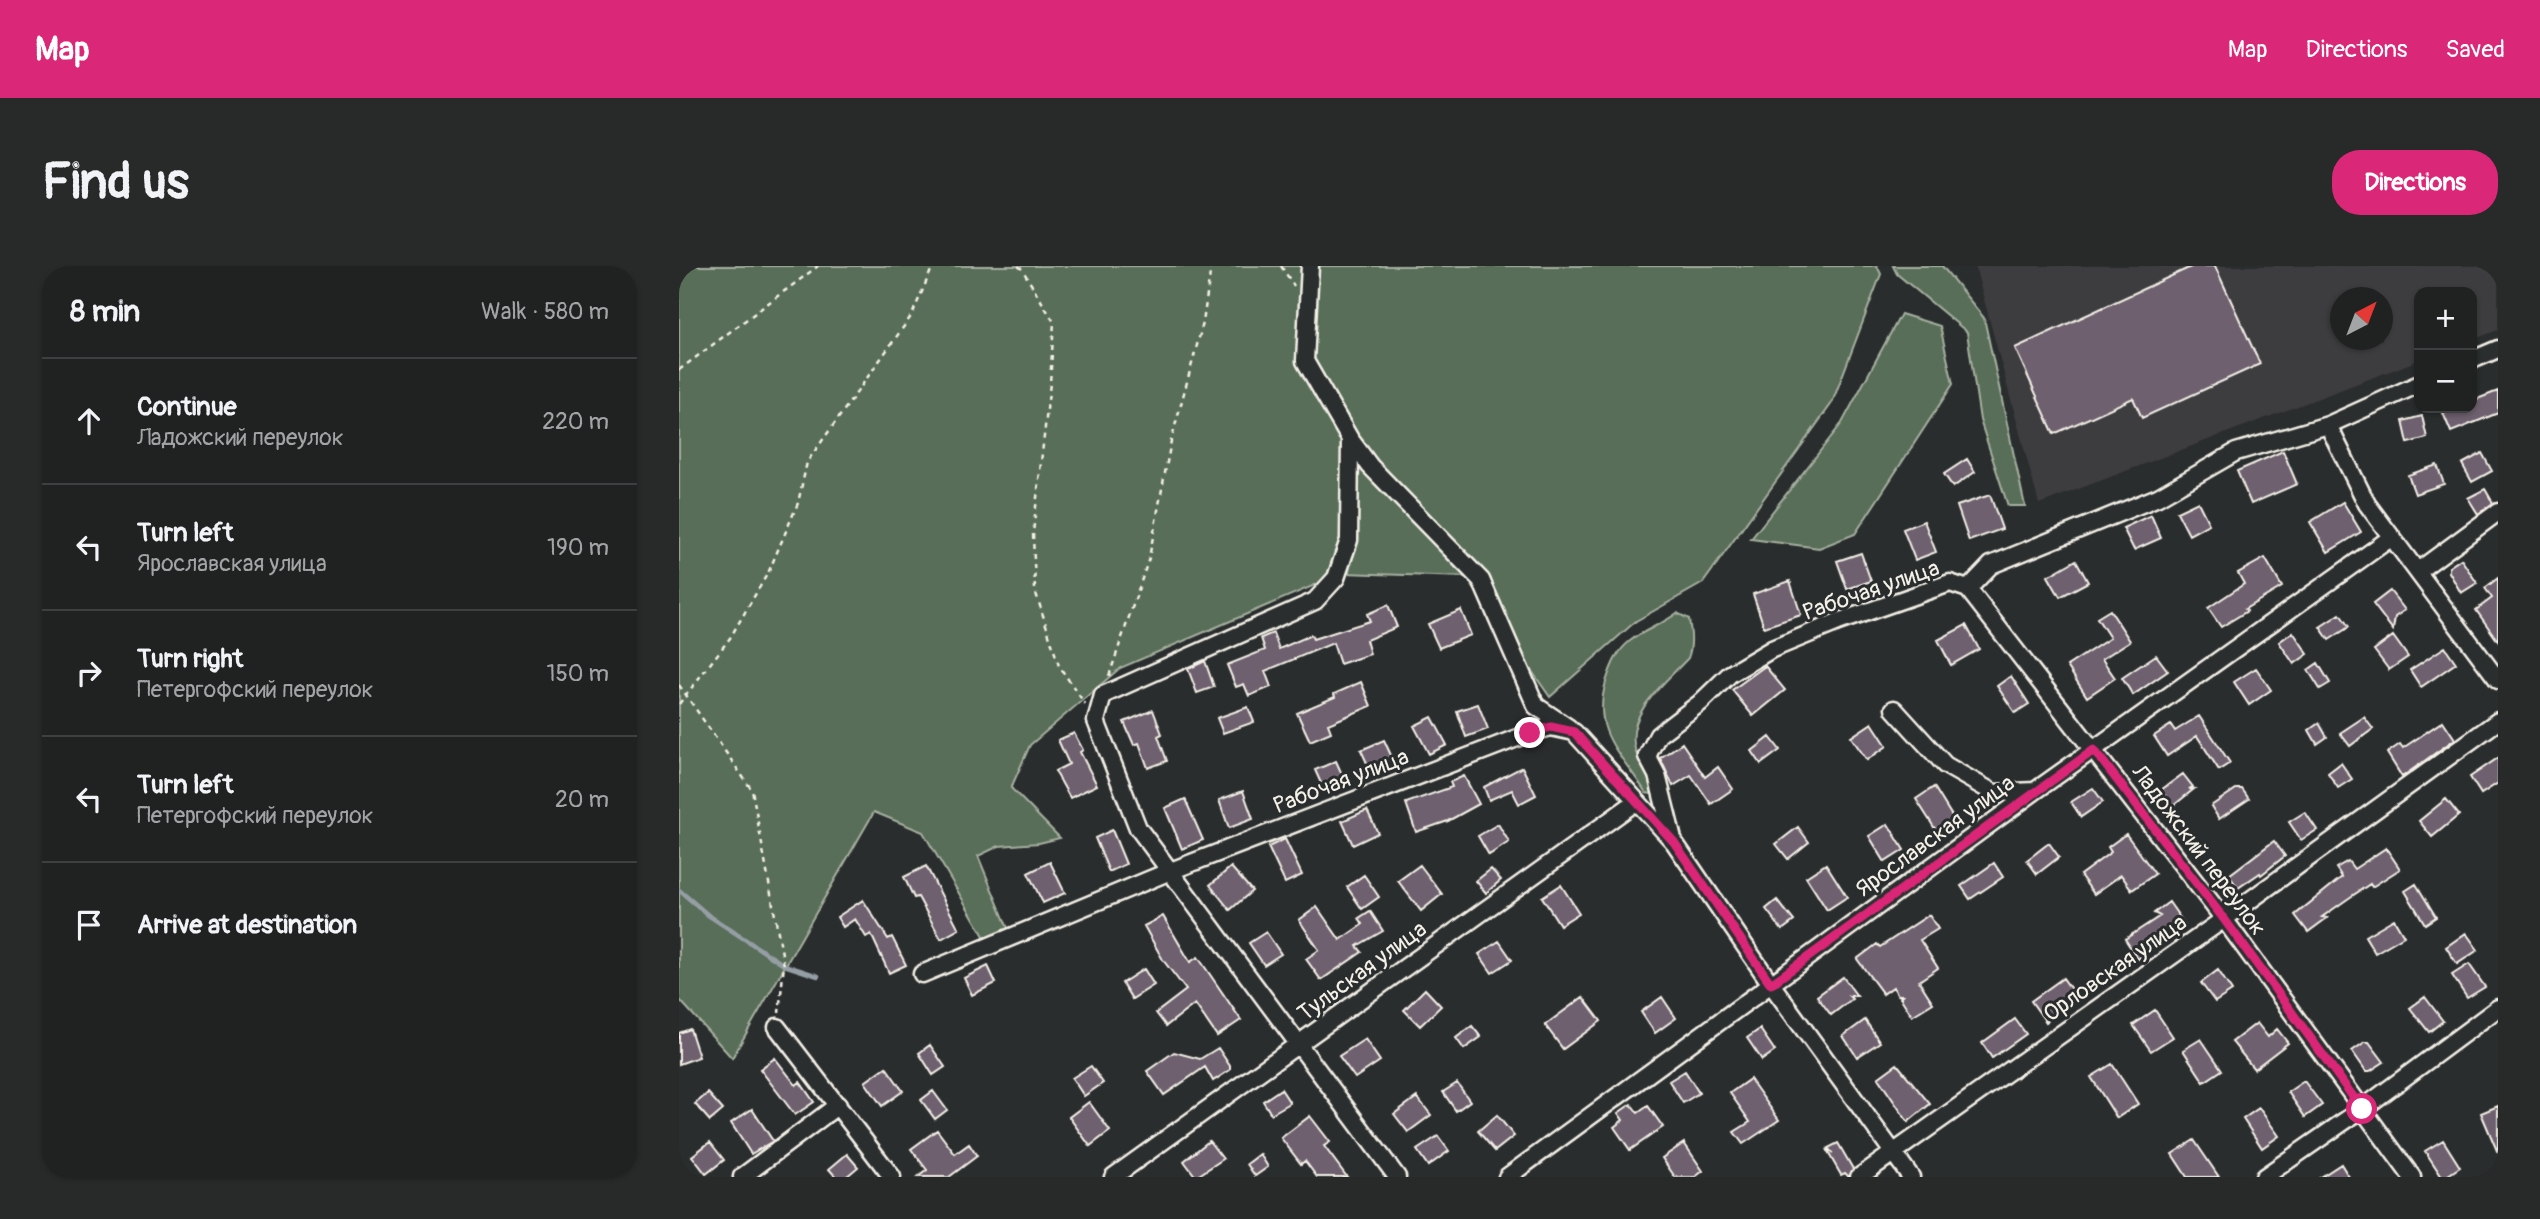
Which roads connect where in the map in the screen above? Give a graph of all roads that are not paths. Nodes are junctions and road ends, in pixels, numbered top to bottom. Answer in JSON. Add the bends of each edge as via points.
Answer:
{"nodes":[{"id":1,"x":1310,"y":266,"type":"edge"},
{"id":2,"x":2498,"y":349,"type":"edge"},
{"id":3,"x":2477,"y":358,"type":"edge"},
{"id":4,"x":2414,"y":386,"type":"edge"},
{"id":5,"x":2328,"y":425,"type":"junction"},
{"id":6,"x":1350,"y":439,"type":"junction"},
{"id":7,"x":2498,"y":512,"type":"edge"},
{"id":8,"x":2392,"y":537,"type":"junction"},
{"id":9,"x":2418,"y":571,"type":"junction"},
{"id":10,"x":1968,"y":589,"type":"junction"},
{"id":11,"x":2498,"y":680,"type":"edge"},
{"id":12,"x":1894,"y":709,"type":"dead end"},
{"id":13,"x":2498,"y":720,"type":"edge"},
{"id":14,"x":1574,"y":732,"type":"junction"},
{"id":15,"x":2094,"y":750,"type":"junction"},
{"id":16,"x":2035,"y":791,"type":"junction"},
{"id":17,"x":1637,"y":801,"type":"junction"},
{"id":18,"x":1674,"y":842,"type":"junction"},
{"id":19,"x":1168,"y":872,"type":"junction"},
{"id":20,"x":2224,"y":919,"type":"junction"},
{"id":21,"x":922,"y":974,"type":"dead end"},
{"id":22,"x":1771,"y":984,"type":"junction"},
{"id":23,"x":2498,"y":1008,"type":"edge"},
{"id":24,"x":777,"y":1027,"type":"road end"},
{"id":25,"x":1299,"y":1045,"type":"junction"},
{"id":26,"x":838,"y":1105,"type":"junction"},
{"id":27,"x":2362,"y":1109,"type":"junction"},
{"id":28,"x":1892,"y":1153,"type":"junction"},
{"id":29,"x":742,"y":1177,"type":"edge"},
{"id":30,"x":892,"y":1177,"type":"edge"},
{"id":31,"x":1113,"y":1177,"type":"edge"},
{"id":32,"x":1397,"y":1177,"type":"edge"},
{"id":33,"x":1507,"y":1177,"type":"edge"},
{"id":34,"x":1859,"y":1177,"type":"edge"},
{"id":35,"x":1911,"y":1177,"type":"edge"},
{"id":36,"x":2264,"y":1177,"type":"edge"},
{"id":37,"x":2412,"y":1177,"type":"edge"}],
"edges":[{"from":1,"to":6,"type":"street","via":[[1305,361]]},
{"from":2,"to":3,"type":"street"},
{"from":4,"to":5,"type":"street","name":"Рабочая улица"},
{"from":5,"to":8,"type":"street","via":[[2368,504]]},
{"from":5,"to":10,"type":"street","name":"Рабочая улица","via":[[2236,452],[2158,497],[1991,565]]},
{"from":6,"to":14,"type":"street","via":[[1370,466],[1481,580],[1536,706]]},
{"from":6,"to":19,"type":"street","via":[[1349,540],[1336,578],[1315,601],[1103,695],[1096,721],[1137,828]]},
{"from":7,"to":9,"type":"street"},
{"from":8,"to":9,"type":"street"},
{"from":8,"to":15,"type":"street","name":"Ярославская улица"},
{"from":9,"to":11,"type":"street"},
{"from":10,"to":15,"type":"street","name":"Ладожский переулок"},
{"from":10,"to":18,"type":"street","name":"Рабочая улица","via":[[1950,583],[1772,649],[1730,674],[1658,735],[1647,756],[1657,775]]},
{"from":12,"to":16,"type":"street","via":[[1945,765],[1994,793]]},
{"from":13,"to":20,"type":"street","name":"Орловская улица"},
{"from":14,"to":17,"type":"street"},
{"from":14,"to":19,"type":"street","name":"Рабочая улица","via":[[1551,727],[1530,733]]},
{"from":15,"to":16,"type":"street","name":"Ярославская улица"},
{"from":15,"to":20,"type":"street","name":"Ладожский переулок"},
{"from":16,"to":22,"type":"street","name":"Ярославская улица"},
{"from":17,"to":18,"type":"street"},
{"from":17,"to":25,"type":"street","name":"Тульская улица"},
{"from":18,"to":22,"type":"street"},
{"from":19,"to":21,"type":"street","name":"Рабочая улица"},
{"from":19,"to":25,"type":"street"},
{"from":20,"to":27,"type":"street","name":"Ладожский переулок"},
{"from":20,"to":28,"type":"street","name":"Орловская улица"},
{"from":22,"to":28,"type":"street"},
{"from":22,"to":33,"type":"street","name":"Ярославская улица"},
{"from":23,"to":27,"type":"street"},
{"from":24,"to":26,"type":"street"},
{"from":25,"to":31,"type":"street","name":"Тульская улица"},
{"from":25,"to":32,"type":"street"},
{"from":26,"to":29,"type":"street"},
{"from":26,"to":30,"type":"street"},
{"from":27,"to":36,"type":"street"},
{"from":27,"to":37,"type":"street","name":"Ладожский переулок"},
{"from":28,"to":34,"type":"street","name":"Орловская улица"},
{"from":28,"to":35,"type":"street"}]}
